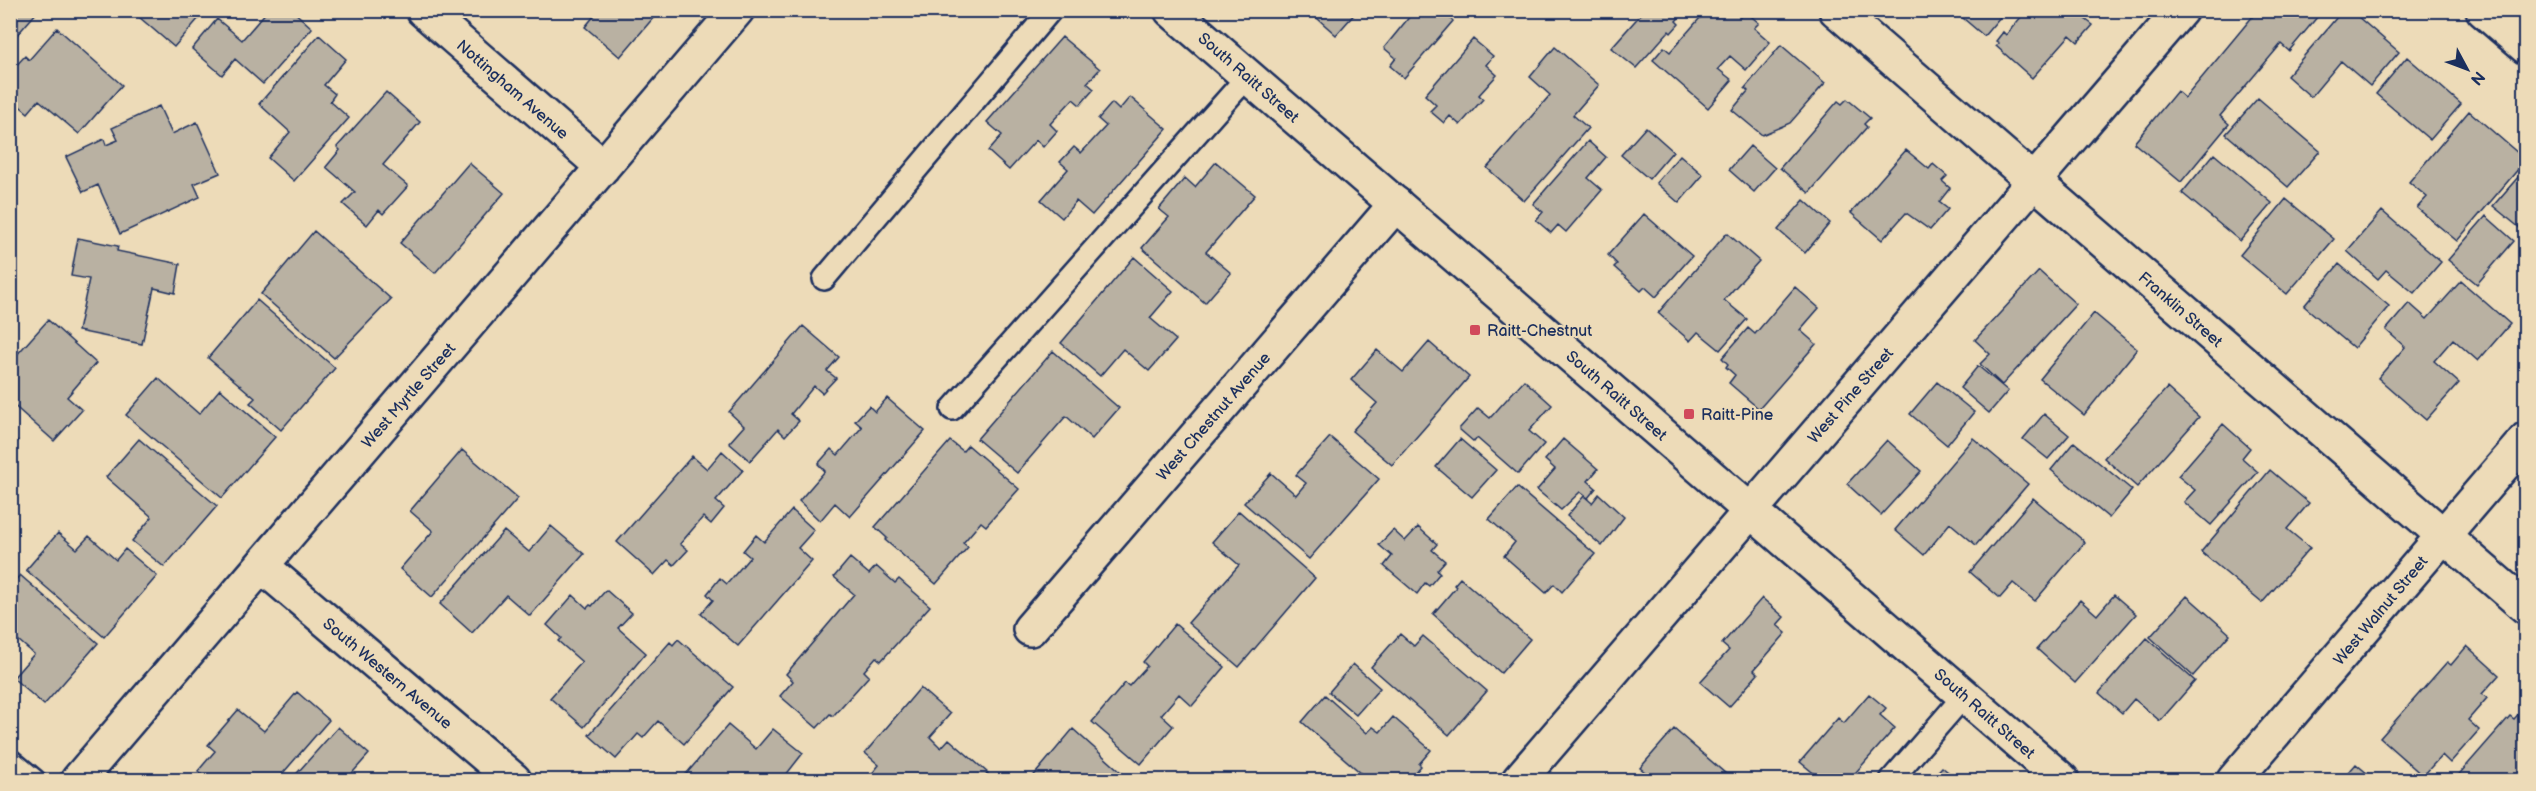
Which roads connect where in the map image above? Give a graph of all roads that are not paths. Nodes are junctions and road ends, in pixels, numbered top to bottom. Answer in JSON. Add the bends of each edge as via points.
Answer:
{"nodes":[{"id":1,"x":423,"y":10,"type":"edge"},
{"id":2,"x":737,"y":10,"type":"edge"},
{"id":3,"x":1051,"y":10,"type":"edge"},
{"id":4,"x":1172,"y":10,"type":"edge"},
{"id":5,"x":1836,"y":10,"type":"edge"},
{"id":6,"x":2181,"y":10,"type":"edge"},
{"id":7,"x":2483,"y":10,"type":"edge"},
{"id":8,"x":2526,"y":47,"type":"edge"},
{"id":9,"x":1248,"y":76,"type":"junction"},
{"id":10,"x":603,"y":167,"type":"junction"},
{"id":11,"x":2034,"y":182,"type":"junction"},
{"id":12,"x":1396,"y":204,"type":"junction"},
{"id":13,"x":824,"y":279,"type":"dead end"},
{"id":14,"x":952,"y":409,"type":"dead end"},
{"id":15,"x":2526,"y":439,"type":"edge"},
{"id":16,"x":1751,"y":511,"type":"junction"},
{"id":17,"x":2443,"y":536,"type":"junction"},
{"id":18,"x":262,"y":566,"type":"junction"},
{"id":19,"x":2526,"y":607,"type":"edge"},
{"id":20,"x":1030,"y":629,"type":"dead end"},
{"id":21,"x":1964,"y":696,"type":"junction"},
{"id":22,"x":10,"y":760,"type":"edge"},
{"id":23,"x":34,"y":780,"type":"edge"},
{"id":24,"x":78,"y":780,"type":"edge"},
{"id":25,"x":514,"y":780,"type":"edge"},
{"id":26,"x":1519,"y":780,"type":"edge"},
{"id":27,"x":1891,"y":780,"type":"edge"},
{"id":28,"x":2062,"y":780,"type":"edge"},
{"id":29,"x":2234,"y":780,"type":"edge"}],
"edges":[{"from":1,"to":10,"type":"street","name":"Nottingham Avenue"},
{"from":2,"to":10,"type":"street","name":"West Myrtle Street"},
{"from":3,"to":13,"type":"lane"},
{"from":4,"to":9,"type":"street","name":"South Raitt Street"},
{"from":5,"to":11,"type":"street","name":"Franklin Street"},
{"from":6,"to":11,"type":"street","name":"West Pine Street"},
{"from":7,"to":8,"type":"street"},
{"from":9,"to":12,"type":"street","name":"South Raitt Street"},
{"from":9,"to":14,"type":"lane"},
{"from":10,"to":18,"type":"street","name":"West Myrtle Street"},
{"from":11,"to":16,"type":"street","name":"West Pine Street"},
{"from":11,"to":17,"type":"street","name":"Franklin Street"},
{"from":12,"to":16,"type":"street","name":"South Raitt Street"},
{"from":12,"to":20,"type":"street","name":"West Chestnut Avenue"},
{"from":15,"to":17,"type":"street","name":"West Walnut Street"},
{"from":16,"to":21,"type":"street","name":"South Raitt Street"},
{"from":16,"to":26,"type":"street","name":"West Pine Street"},
{"from":17,"to":19,"type":"street","name":"Franklin Street"},
{"from":17,"to":29,"type":"street","name":"West Walnut Street"},
{"from":18,"to":24,"type":"street","name":"West Myrtle Street"},
{"from":18,"to":25,"type":"street","name":"South Western Avenue"},
{"from":21,"to":27,"type":"lane"},
{"from":21,"to":28,"type":"street","name":"South Raitt Street"},
{"from":22,"to":23,"type":"lane"}]}
